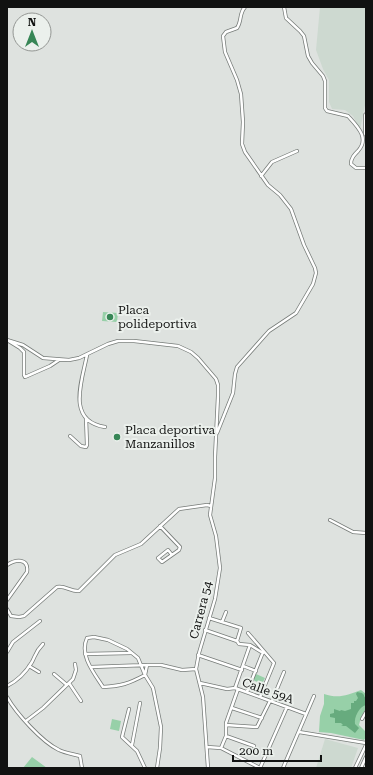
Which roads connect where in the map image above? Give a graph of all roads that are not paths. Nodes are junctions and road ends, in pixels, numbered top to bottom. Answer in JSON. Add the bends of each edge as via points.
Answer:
{"nodes":[{"id":1,"x":245,"y":7,"type":"edge"},
{"id":2,"x":284,"y":7,"type":"edge"},
{"id":3,"x":366,"y":115,"type":"edge"},
{"id":4,"x":366,"y":134,"type":"edge"},
{"id":5,"x":297,"y":151,"type":"dead end"},
{"id":6,"x":366,"y":168,"type":"edge"},
{"id":7,"x":261,"y":176,"type":"junction"},
{"id":8,"x":7,"y":340,"type":"edge"},
{"id":9,"x":87,"y":355,"type":"junction"},
{"id":10,"x":60,"y":360,"type":"junction"},
{"id":11,"x":86,"y":418,"type":"junction"},
{"id":12,"x":105,"y":427,"type":"dead end"},
{"id":13,"x":216,"y":435,"type":"junction"},
{"id":14,"x":70,"y":436,"type":"dead end"},
{"id":15,"x":211,"y":506,"type":"junction"},
{"id":16,"x":330,"y":520,"type":"dead end"},
{"id":17,"x":160,"y":526,"type":"junction"},
{"id":18,"x":366,"y":529,"type":"edge"},
{"id":19,"x":365,"y":532,"type":"edge"},
{"id":20,"x":172,"y":555,"type":"junction"},
{"id":21,"x":7,"y":565,"type":"edge"},
{"id":22,"x":7,"y":600,"type":"edge"},
{"id":23,"x":7,"y":609,"type":"edge"},
{"id":24,"x":226,"y":612,"type":"dead end"},
{"id":25,"x":209,"y":618,"type":"junction"},
{"id":26,"x":40,"y":621,"type":"dead end"},
{"id":27,"x":222,"y":622,"type":"junction"},
{"id":28,"x":205,"y":630,"type":"junction"},
{"id":29,"x":248,"y":632,"type":"dead end"},
{"id":30,"x":237,"y":641,"type":"junction"},
{"id":31,"x":43,"y":644,"type":"dead end"},
{"id":32,"x":250,"y":645,"type":"junction"},
{"id":33,"x":7,"y":652,"type":"edge"},
{"id":34,"x":264,"y":652,"type":"junction"},
{"id":35,"x":131,"y":653,"type":"junction"},
{"id":36,"x":85,"y":654,"type":"junction"},
{"id":37,"x":198,"y":655,"type":"junction"},
{"id":38,"x":75,"y":664,"type":"dead end"},
{"id":39,"x":140,"y":665,"type":"junction"},
{"id":40,"x":147,"y":665,"type":"junction"},
{"id":41,"x":29,"y":666,"type":"junction"},
{"id":42,"x":243,"y":666,"type":"junction"},
{"id":43,"x":91,"y":668,"type":"junction"},
{"id":44,"x":196,"y":669,"type":"junction"},
{"id":45,"x":242,"y":670,"type":"junction"},
{"id":46,"x":256,"y":671,"type":"junction"},
{"id":47,"x":39,"y":672,"type":"dead end"},
{"id":48,"x":284,"y":672,"type":"dead end"},
{"id":49,"x":54,"y":674,"type":"dead end"},
{"id":50,"x":145,"y":675,"type":"junction"},
{"id":51,"x":200,"y":682,"type":"junction"},
{"id":52,"x":68,"y":684,"type":"junction"},
{"id":53,"x":7,"y":686,"type":"edge"},
{"id":54,"x":236,"y":688,"type":"junction"},
{"id":55,"x":247,"y":692,"type":"junction"},
{"id":56,"x":314,"y":696,"type":"dead end"},
{"id":57,"x":7,"y":697,"type":"edge"},
{"id":58,"x":260,"y":697,"type":"junction"},
{"id":59,"x":81,"y":701,"type":"dead end"},
{"id":60,"x":271,"y":701,"type":"junction"},
{"id":61,"x":140,"y":703,"type":"dead end"},
{"id":62,"x":287,"y":707,"type":"junction"},
{"id":63,"x":232,"y":708,"type":"junction"},
{"id":64,"x":129,"y":709,"type":"dead end"},
{"id":65,"x":366,"y":712,"type":"edge"},
{"id":66,"x":306,"y":714,"type":"junction"},
{"id":67,"x":262,"y":718,"type":"junction"},
{"id":68,"x":362,"y":719,"type":"dead end"},
{"id":69,"x":26,"y":721,"type":"junction"},
{"id":70,"x":226,"y":726,"type":"junction"},
{"id":71,"x":299,"y":732,"type":"junction"},
{"id":72,"x":226,"y":736,"type":"junction"},
{"id":73,"x":366,"y":744,"type":"edge"},
{"id":74,"x":132,"y":745,"type":"junction"},
{"id":75,"x":254,"y":746,"type":"dead end"},
{"id":76,"x":207,"y":747,"type":"junction"},
{"id":77,"x":221,"y":748,"type":"junction"},
{"id":78,"x":366,"y":757,"type":"edge"},
{"id":79,"x":358,"y":761,"type":"junction"},
{"id":80,"x":365,"y":764,"type":"edge"},
{"id":81,"x":82,"y":768,"type":"edge"},
{"id":82,"x":145,"y":768,"type":"edge"},
{"id":83,"x":157,"y":768,"type":"edge"},
{"id":84,"x":208,"y":768,"type":"edge"},
{"id":85,"x":260,"y":768,"type":"edge"},
{"id":86,"x":283,"y":768,"type":"edge"},
{"id":87,"x":355,"y":768,"type":"edge"},
{"id":88,"x":361,"y":768,"type":"edge"}],
"edges":[{"from":1,"to":7,"type":"street","via":[[237,28],[224,33],[223,36],[225,52],[241,94],[242,144]]},
{"from":2,"to":6,"type":"street","via":[[286,18],[304,36],[308,56],[323,76],[327,111],[348,116],[362,133],[364,142],[353,156],[351,164],[356,168]]},
{"from":3,"to":4,"type":"street"},
{"from":5,"to":7,"type":"street","via":[[272,162]]},
{"from":7,"to":13,"type":"street","via":[[291,209],[315,268],[315,278],[296,313],[269,331],[237,367],[233,394]]},
{"from":8,"to":10,"type":"street","via":[[23,345],[43,358]]},
{"from":8,"to":10,"type":"street","via":[[24,352],[25,377]]},
{"from":9,"to":10,"type":"street","via":[[74,360]]},
{"from":9,"to":11,"type":"street","via":[[79,396],[80,408]]},
{"from":9,"to":13,"type":"street","name":"Carrera 54","via":[[118,341],[154,342],[178,346],[191,352],[212,374],[218,385]]},
{"from":11,"to":12,"type":"street"},
{"from":11,"to":14,"type":"street","via":[[87,445],[81,446]]},
{"from":13,"to":15,"type":"street","name":"Carrera 54","via":[[215,488]]},
{"from":15,"to":17,"type":"street","via":[[179,509]]},
{"from":15,"to":25,"type":"street","name":"Carrera 54","via":[[210,515],[216,536],[220,568]]},
{"from":16,"to":19,"type":"street","via":[[353,532]]},
{"from":17,"to":20,"type":"street","via":[[179,545],[179,550]]},
{"from":17,"to":23,"type":"street","via":[[141,544],[115,555],[79,591],[63,586],[57,587],[19,618],[11,616]]},
{"from":18,"to":19,"type":"street"},
{"from":20,"to":20,"type":"street","via":[[162,562],[158,558],[168,550]]},
{"from":21,"to":22,"type":"street","via":[[20,560],[28,567]]},
{"from":24,"to":27,"type":"street"},
{"from":25,"to":27,"type":"street"},
{"from":25,"to":28,"type":"street","name":"Carrera 54"},
{"from":26,"to":33,"type":"street","via":[[13,642]]},
{"from":27,"to":30,"type":"street","via":[[242,629]]},
{"from":28,"to":30,"type":"street"},
{"from":28,"to":37,"type":"street","name":"Carrera 54"},
{"from":29,"to":34,"type":"street"},
{"from":30,"to":32,"type":"street","via":[[239,644]]},
{"from":31,"to":41,"type":"street"},
{"from":32,"to":34,"type":"street"},
{"from":32,"to":42,"type":"street"},
{"from":34,"to":46,"type":"street"},
{"from":34,"to":58,"type":"street","via":[[274,663]]},
{"from":35,"to":36,"type":"street"},
{"from":35,"to":36,"type":"street","via":[[108,640],[94,636],[87,638]]},
{"from":35,"to":39,"type":"street","via":[[138,658]]},
{"from":36,"to":43,"type":"street"},
{"from":37,"to":44,"type":"street","name":"Carrera 54"},
{"from":37,"to":45,"type":"street"},
{"from":38,"to":52,"type":"street","via":[[73,679]]},
{"from":39,"to":40,"type":"street"},
{"from":39,"to":43,"type":"street"},
{"from":39,"to":50,"type":"street"},
{"from":40,"to":44,"type":"street","via":[[182,670]]},
{"from":40,"to":50,"type":"street"},
{"from":41,"to":47,"type":"street"},
{"from":41,"to":53,"type":"street"},
{"from":42,"to":45,"type":"street"},
{"from":42,"to":46,"type":"street"},
{"from":43,"to":50,"type":"street","via":[[103,687],[119,686]]},
{"from":44,"to":51,"type":"street","name":"Carrera 54"},
{"from":45,"to":54,"type":"street"},
{"from":46,"to":55,"type":"street"},
{"from":48,"to":60,"type":"street"},
{"from":49,"to":52,"type":"street"},
{"from":50,"to":83,"type":"street","via":[[153,688],[161,727]]},
{"from":51,"to":54,"type":"street","name":"Calle 59A","via":[[227,689]]},
{"from":51,"to":76,"type":"street","name":"Carrera 54"},
{"from":52,"to":59,"type":"street"},
{"from":52,"to":69,"type":"street"},
{"from":54,"to":55,"type":"street","name":"Calle 59A"},
{"from":54,"to":63,"type":"street"},
{"from":55,"to":58,"type":"street","name":"Calle 59A"},
{"from":56,"to":66,"type":"street"},
{"from":57,"to":69,"type":"street"},
{"from":58,"to":60,"type":"street","name":"Calle 59A"},
{"from":60,"to":62,"type":"street","name":"Calle 59A"},
{"from":60,"to":67,"type":"street"},
{"from":61,"to":74,"type":"street"},
{"from":62,"to":66,"type":"street","name":"Calle 59A"},
{"from":62,"to":85,"type":"street"},
{"from":63,"to":67,"type":"street"},
{"from":63,"to":70,"type":"street"},
{"from":64,"to":74,"type":"street","via":[[122,737]]},
{"from":65,"to":68,"type":"street"},
{"from":66,"to":71,"type":"street"},
{"from":67,"to":70,"type":"street","via":[[257,727]]},
{"from":69,"to":81,"type":"street","via":[[38,735],[59,750],[80,756]]},
{"from":70,"to":72,"type":"street"},
{"from":71,"to":73,"type":"street"},
{"from":71,"to":86,"type":"street"},
{"from":72,"to":75,"type":"street"},
{"from":72,"to":77,"type":"street"},
{"from":73,"to":79,"type":"street"},
{"from":74,"to":82,"type":"street"},
{"from":76,"to":77,"type":"street"},
{"from":76,"to":84,"type":"street","name":"Carrera 54"},
{"from":77,"to":85,"type":"street"},
{"from":78,"to":80,"type":"street"},
{"from":79,"to":80,"type":"street"},
{"from":79,"to":87,"type":"street"},
{"from":80,"to":88,"type":"street"}]}
